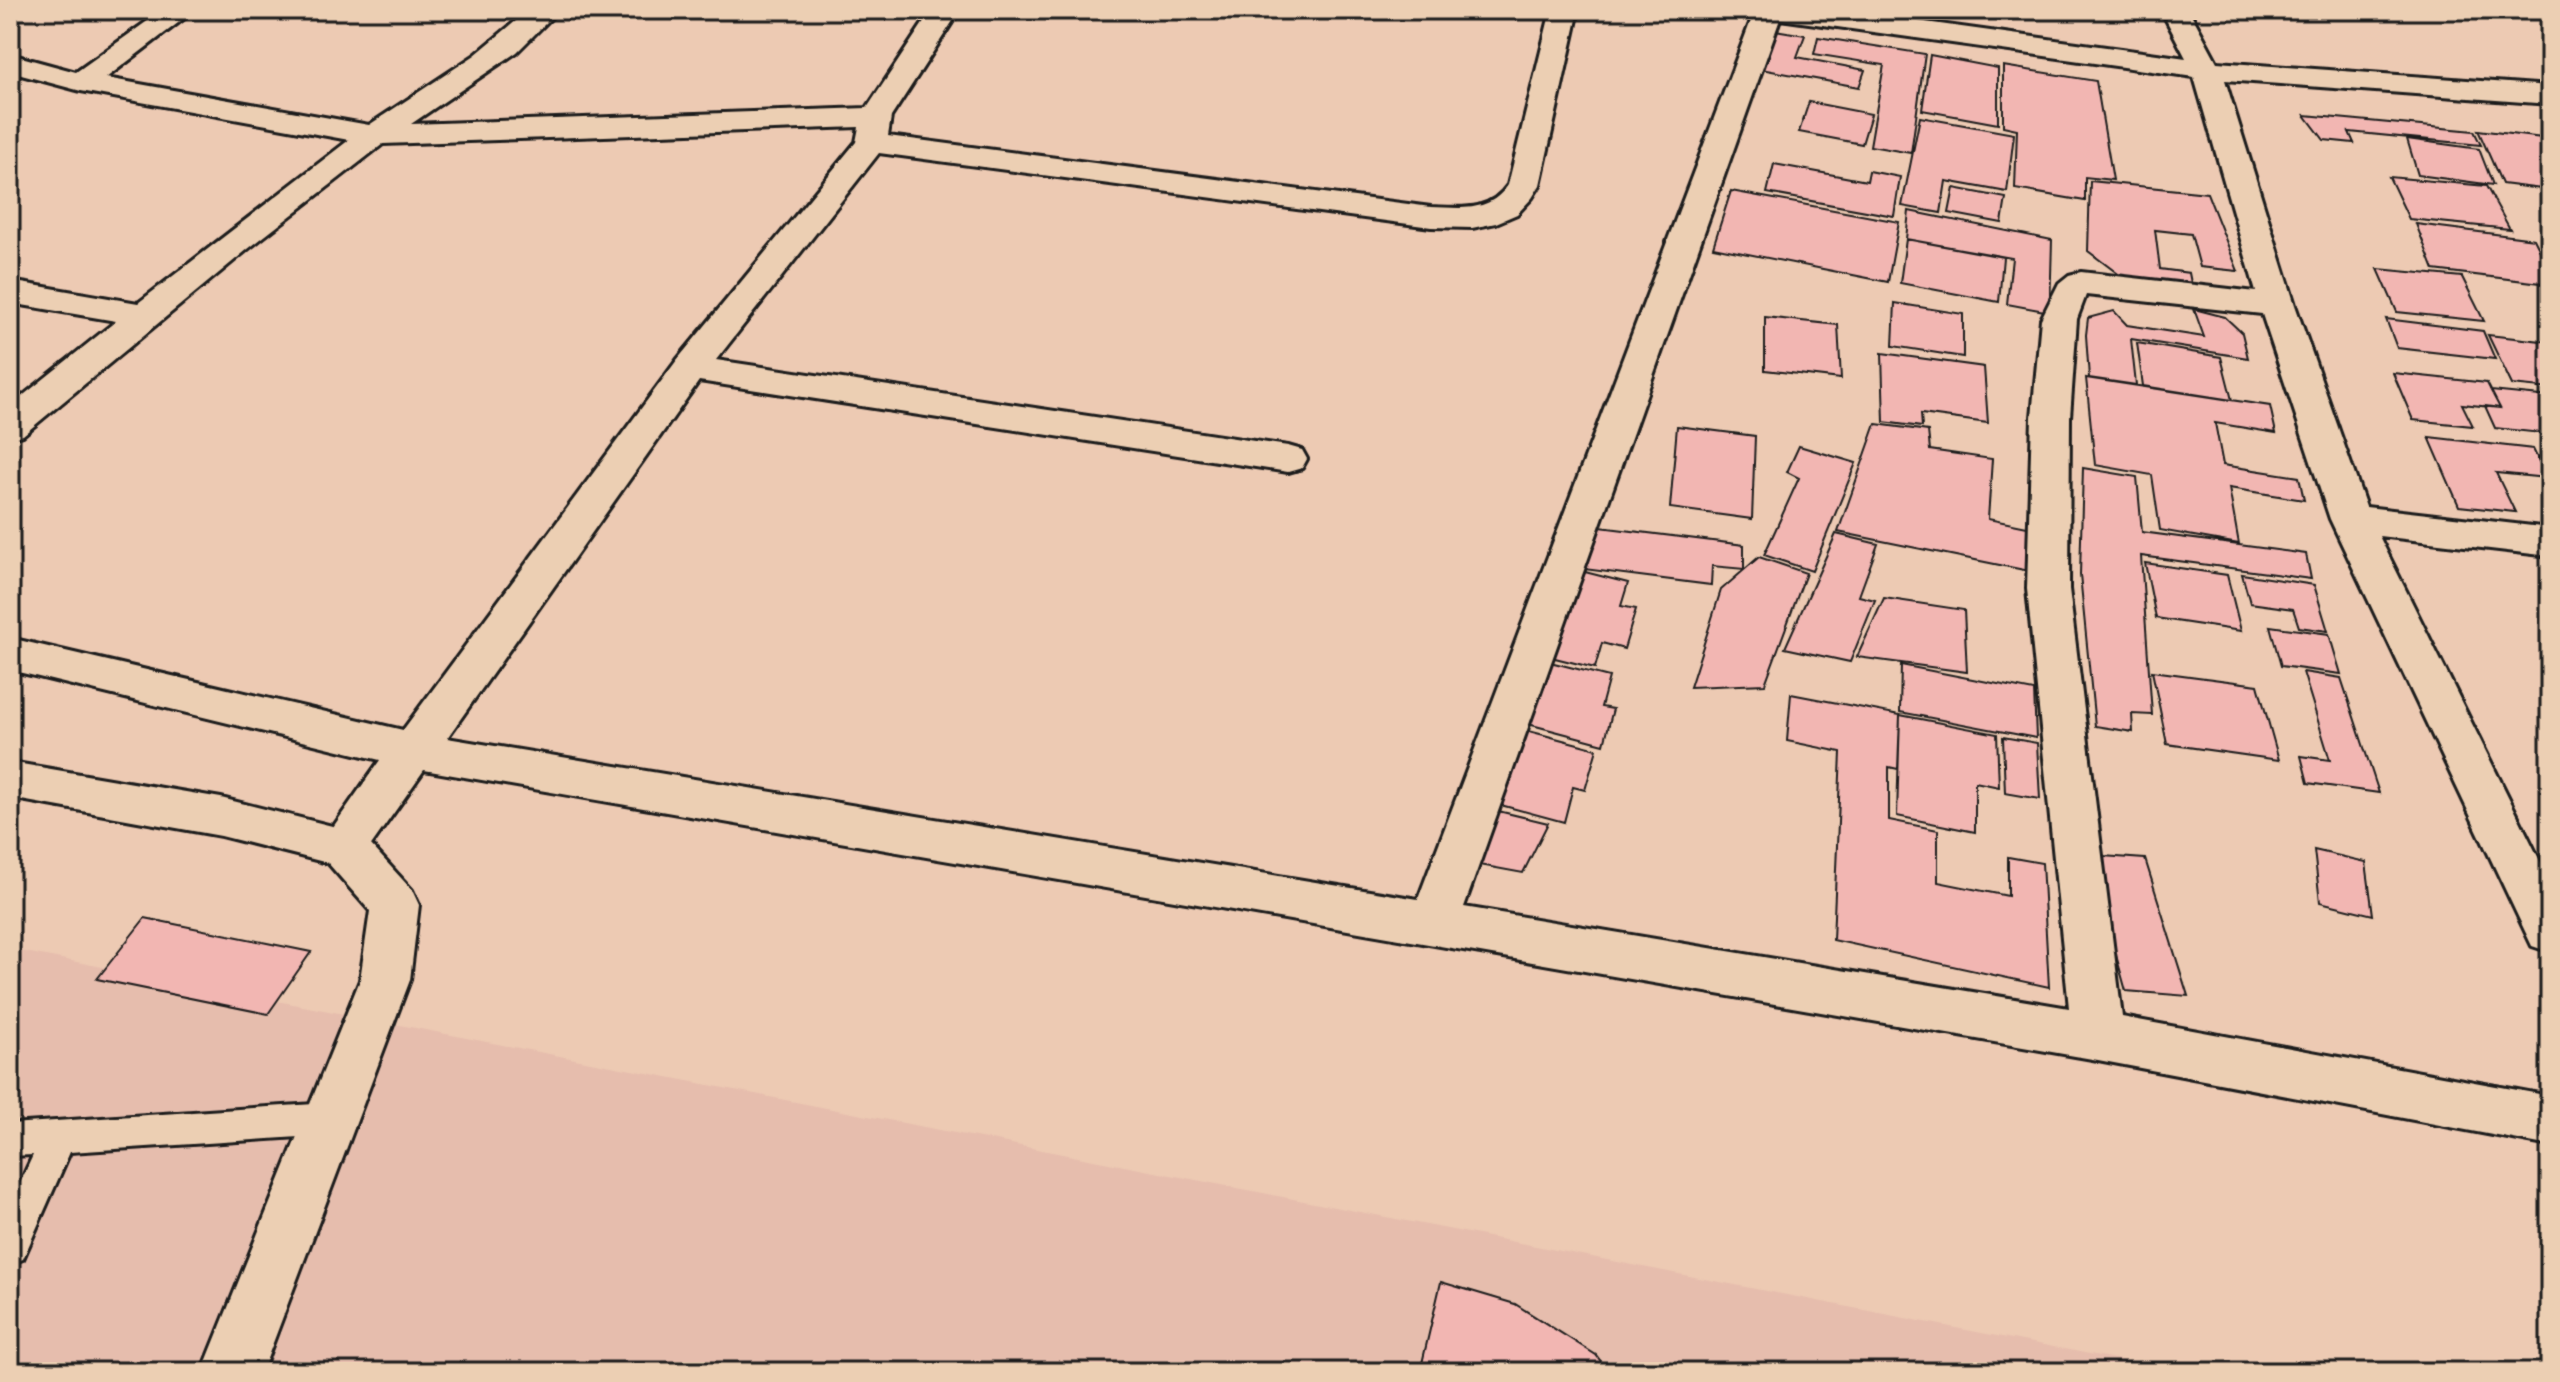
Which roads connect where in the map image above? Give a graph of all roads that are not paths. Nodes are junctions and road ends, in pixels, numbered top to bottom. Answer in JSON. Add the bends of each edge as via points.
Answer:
{"nodes":[{"id":1,"x":181,"y":10,"type":"edge"},
{"id":2,"x":545,"y":10,"type":"edge"},
{"id":3,"x":946,"y":10,"type":"edge"},
{"id":4,"x":1565,"y":10,"type":"edge"},
{"id":5,"x":1769,"y":10,"type":"edge"},
{"id":6,"x":1777,"y":10,"type":"edge"},
{"id":7,"x":2175,"y":10,"type":"edge"},
{"id":8,"x":10,"y":63,"type":"edge"},
{"id":9,"x":2207,"y":70,"type":"junction"},
{"id":10,"x":81,"y":82,"type":"junction"},
{"id":11,"x":2550,"y":95,"type":"edge"},
{"id":12,"x":873,"y":130,"type":"junction"},
{"id":13,"x":375,"y":135,"type":"junction"},
{"id":14,"x":10,"y":292,"type":"edge"},
{"id":15,"x":2277,"y":305,"type":"junction"},
{"id":16,"x":146,"y":315,"type":"junction"},
{"id":17,"x":690,"y":368,"type":"junction"},
{"id":18,"x":10,"y":426,"type":"edge"},
{"id":19,"x":1288,"y":459,"type":"dead end"},
{"id":20,"x":2350,"y":519,"type":"junction"},
{"id":21,"x":2550,"y":542,"type":"edge"},
{"id":22,"x":10,"y":654,"type":"edge"},
{"id":23,"x":413,"y":750,"type":"junction"},
{"id":24,"x":10,"y":780,"type":"edge"},
{"id":25,"x":343,"y":847,"type":"junction"},
{"id":26,"x":1433,"y":924,"type":"junction"},
{"id":27,"x":2550,"y":931,"type":"edge"},
{"id":28,"x":2098,"y":1036,"type":"junction"},
{"id":29,"x":330,"y":1119,"type":"junction"},
{"id":30,"x":2550,"y":1121,"type":"edge"},
{"id":31,"x":59,"y":1137,"type":"junction"},
{"id":32,"x":10,"y":1140,"type":"edge"},
{"id":33,"x":10,"y":1246,"type":"edge"},
{"id":34,"x":232,"y":1372,"type":"edge"}],
"edges":[{"from":1,"to":10,"type":"street"},
{"from":2,"to":13,"type":"street","via":[[484,61]]},
{"from":3,"to":12,"type":"street"},
{"from":4,"to":12,"type":"street","via":[[1524,185],[1514,203],[1488,217],[1431,217]]},
{"from":5,"to":26,"type":"street"},
{"from":6,"to":9,"type":"street"},
{"from":7,"to":9,"type":"street"},
{"from":8,"to":10,"type":"street"},
{"from":9,"to":11,"type":"street"},
{"from":9,"to":15,"type":"street"},
{"from":10,"to":13,"type":"street"},
{"from":12,"to":13,"type":"street"},
{"from":12,"to":17,"type":"street"},
{"from":13,"to":16,"type":"street"},
{"from":14,"to":16,"type":"street"},
{"from":15,"to":20,"type":"street"},
{"from":15,"to":28,"type":"street","via":[[2081,282],[2071,290],[2059,319],[2051,417],[2048,589]]},
{"from":16,"to":18,"type":"street"},
{"from":17,"to":19,"type":"street"},
{"from":17,"to":23,"type":"street"},
{"from":20,"to":21,"type":"street"},
{"from":20,"to":27,"type":"street"},
{"from":22,"to":23,"type":"street"},
{"from":23,"to":25,"type":"street"},
{"from":23,"to":26,"type":"street"},
{"from":24,"to":25,"type":"street","via":[[221,817]]},
{"from":25,"to":29,"type":"street","via":[[395,905],[385,980]]},
{"from":26,"to":28,"type":"street"},
{"from":28,"to":30,"type":"street"},
{"from":29,"to":31,"type":"lane"},
{"from":29,"to":34,"type":"street"},
{"from":31,"to":32,"type":"lane"},
{"from":31,"to":33,"type":"lane"}]}
